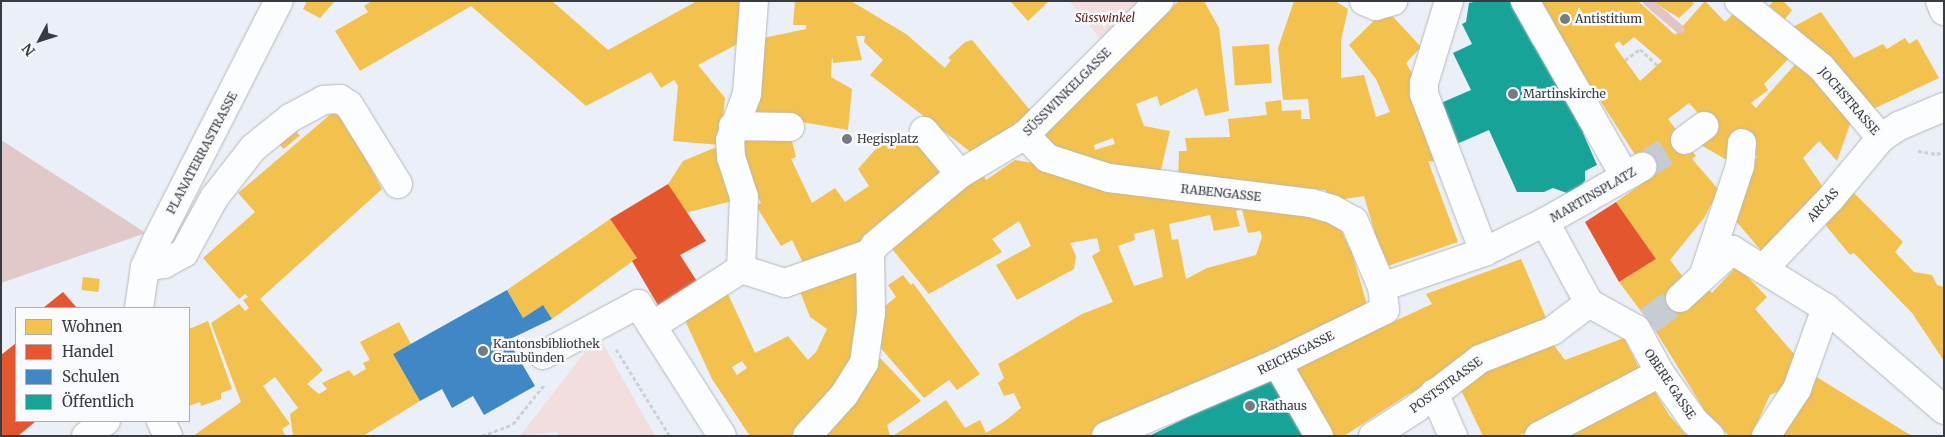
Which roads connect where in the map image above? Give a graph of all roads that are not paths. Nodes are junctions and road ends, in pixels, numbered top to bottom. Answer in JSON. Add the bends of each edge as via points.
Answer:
{"nodes":[{"id":1,"x":279,"y":1,"type":"edge"},
{"id":2,"x":754,"y":1,"type":"edge"},
{"id":3,"x":1159,"y":1,"type":"edge"},
{"id":4,"x":1364,"y":1,"type":"edge"},
{"id":5,"x":1393,"y":1,"type":"edge"},
{"id":6,"x":1449,"y":1,"type":"edge"},
{"id":7,"x":1524,"y":1,"type":"edge"},
{"id":8,"x":1739,"y":1,"type":"edge"},
{"id":9,"x":1940,"y":1,"type":"edge"},
{"id":10,"x":1944,"y":11,"type":"edge"},
{"id":11,"x":1944,"y":107,"type":"edge"},
{"id":12,"x":733,"y":126,"type":"junction"},
{"id":13,"x":790,"y":127,"type":"dead end"},
{"id":14,"x":924,"y":131,"type":"dead end"},
{"id":15,"x":1026,"y":135,"type":"junction"},
{"id":16,"x":1878,"y":141,"type":"junction"},
{"id":17,"x":1742,"y":143,"type":"dead end"},
{"id":18,"x":960,"y":174,"type":"junction"},
{"id":19,"x":398,"y":184,"type":"dead end"},
{"id":20,"x":1545,"y":222,"type":"junction"},
{"id":21,"x":870,"y":253,"type":"junction"},
{"id":22,"x":1474,"y":255,"type":"junction"},
{"id":23,"x":145,"y":267,"type":"junction"},
{"id":24,"x":741,"y":269,"type":"junction"},
{"id":25,"x":1763,"y":269,"type":"junction"},
{"id":26,"x":1704,"y":276,"type":"junction"},
{"id":27,"x":1382,"y":287,"type":"junction"},
{"id":28,"x":1680,"y":298,"type":"tunnel mouth"},
{"id":29,"x":1589,"y":303,"type":"junction"},
{"id":30,"x":139,"y":307,"type":"edge"},
{"id":31,"x":1826,"y":308,"type":"junction"},
{"id":32,"x":652,"y":326,"type":"junction"},
{"id":33,"x":543,"y":355,"type":"road end"},
{"id":34,"x":1277,"y":363,"type":"junction"},
{"id":35,"x":1660,"y":373,"type":"junction"},
{"id":36,"x":1434,"y":394,"type":"junction"},
{"id":37,"x":1944,"y":410,"type":"edge"},
{"id":38,"x":105,"y":422,"type":"edge"},
{"id":39,"x":161,"y":422,"type":"edge"},
{"id":40,"x":86,"y":436,"type":"edge"},
{"id":41,"x":168,"y":436,"type":"edge"},
{"id":42,"x":722,"y":436,"type":"edge"},
{"id":43,"x":807,"y":436,"type":"edge"},
{"id":44,"x":1106,"y":436,"type":"edge"},
{"id":45,"x":1319,"y":436,"type":"edge"},
{"id":46,"x":1373,"y":436,"type":"edge"},
{"id":47,"x":1453,"y":436,"type":"edge"},
{"id":48,"x":1539,"y":436,"type":"edge"},
{"id":49,"x":1710,"y":436,"type":"edge"},
{"id":50,"x":1766,"y":436,"type":"edge"}],
"edges":[{"from":1,"to":23,"type":"street","name":"PLANATERRASTRASSE"},
{"from":2,"to":12,"type":"street","via":[[748,86]]},
{"from":3,"to":15,"type":"street","name":"SÜSSWINKELGASSE"},
{"from":4,"to":5,"type":"street","via":[[1376,6]]},
{"from":6,"to":22,"type":"street","via":[[1424,83]]},
{"from":7,"to":20,"type":"street","name":"MARTINSPLATZ","via":[[1634,171]]},
{"from":8,"to":16,"type":"street","name":"JOCHSTRASSE","via":[[1821,68]]},
{"from":9,"to":10,"type":"street"},
{"from":11,"to":16,"type":"street","name":"JOCHSTRASSE","via":[[1899,126]]},
{"from":12,"to":13,"type":"street"},
{"from":12,"to":24,"type":"street","via":[[730,151],[741,182],[745,208],[740,232]]},
{"from":14,"to":18,"type":"street"},
{"from":15,"to":18,"type":"street","name":"SÜSSWINKELGASSE"},
{"from":15,"to":27,"type":"street","name":"RABENGASSE","via":[[1047,158],[1109,178],[1311,203],[1332,209],[1354,221]]},
{"from":16,"to":25,"type":"street","name":"ARCAS","via":[[1831,198]]},
{"from":17,"to":26,"type":"street","via":[[1740,166]]},
{"from":18,"to":21,"type":"street","name":"SÜSSWINKELGASSE","via":[[875,245]]},
{"from":19,"to":23,"type":"street","via":[[349,105],[336,99],[324,100],[290,118],[249,153],[214,198],[184,253],[164,264]]},
{"from":20,"to":22,"type":"street","name":"MARTINSPLATZ"},
{"from":20,"to":29,"type":"street","name":"MARTINSPLATZ"},
{"from":21,"to":24,"type":"street","via":[[785,283]]},
{"from":21,"to":43,"type":"street","via":[[871,313],[864,363],[844,396]]},
{"from":22,"to":27,"type":"street"},
{"from":23,"to":30,"type":"street","name":"PLANATERRASTRASSE"},
{"from":24,"to":32,"type":"street"},
{"from":25,"to":26,"type":"street","via":[[1732,250]]},
{"from":25,"to":31,"type":"street"},
{"from":26,"to":28,"type":"street"},
{"from":27,"to":34,"type":"street","name":"REICHSGASSE","via":[[1385,310]]},
{"from":29,"to":35,"type":"street","name":"OBERE GASSE","via":[[1642,325]]},
{"from":29,"to":36,"type":"street","name":"POSTSTRASSE","via":[[1552,331],[1480,358]]},
{"from":31,"to":37,"type":"street"},
{"from":31,"to":50,"type":"street","via":[[1796,389]]},
{"from":32,"to":33,"type":"street","via":[[638,304]]},
{"from":32,"to":42,"type":"street"},
{"from":34,"to":44,"type":"street","name":"REICHSGASSE"},
{"from":34,"to":45,"type":"street"},
{"from":35,"to":48,"type":"street"},
{"from":35,"to":49,"type":"street","name":"OBERE GASSE","via":[[1694,421]]},
{"from":36,"to":46,"type":"street","name":"POSTSTRASSE"},
{"from":36,"to":47,"type":"street"},
{"from":38,"to":40,"type":"street"},
{"from":39,"to":41,"type":"street"}]}
